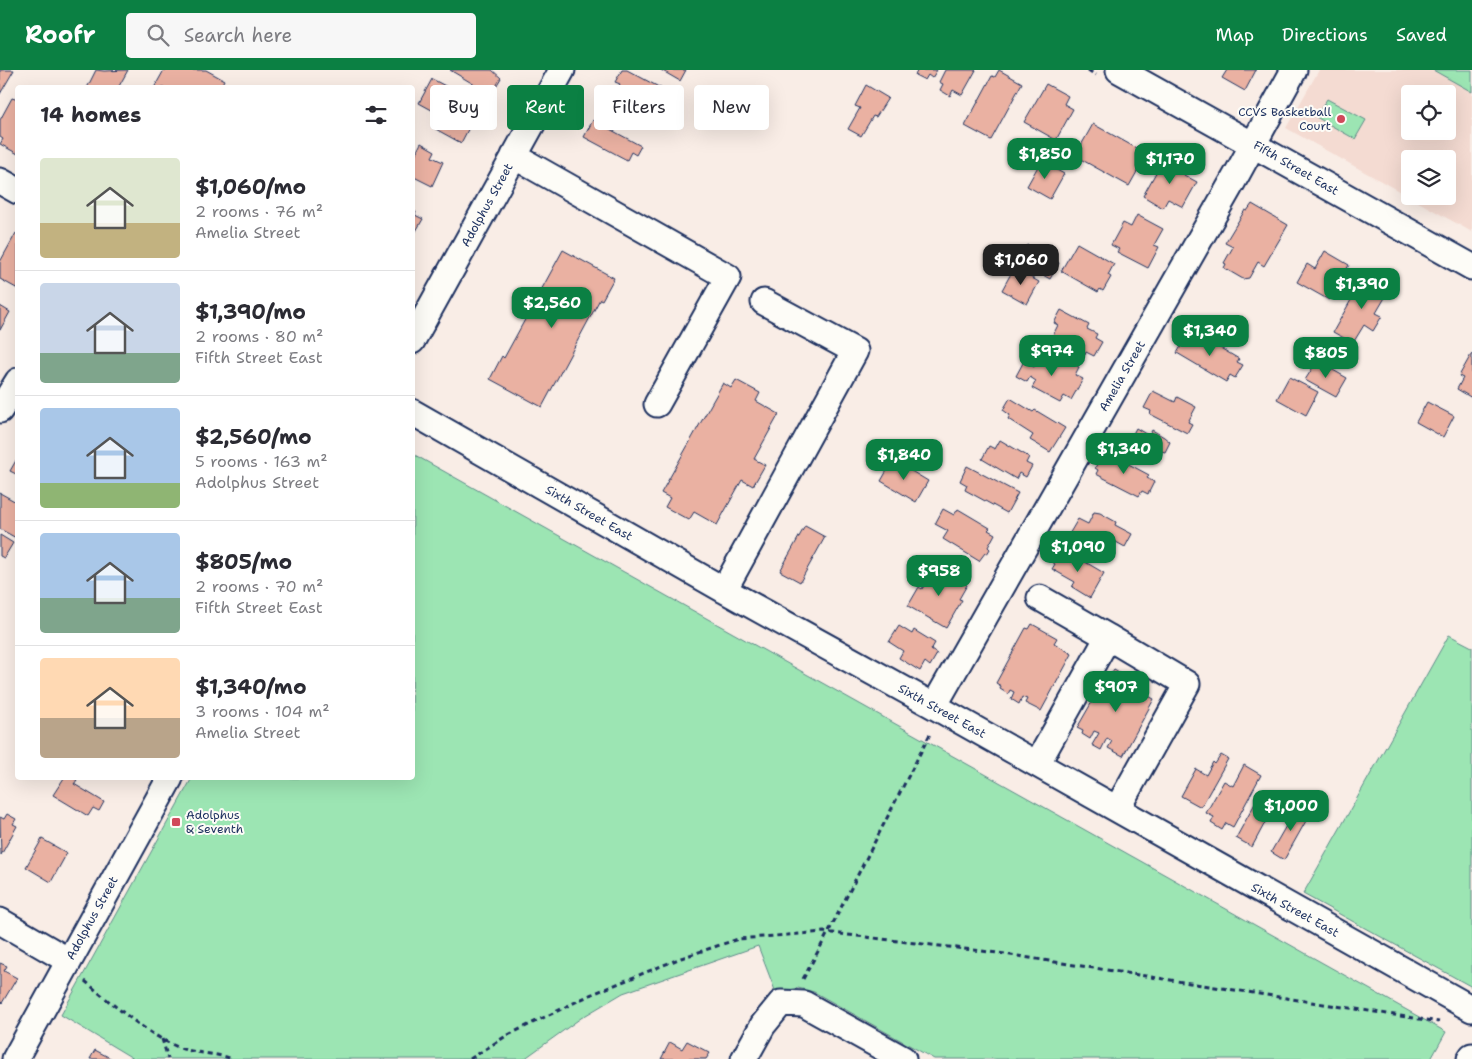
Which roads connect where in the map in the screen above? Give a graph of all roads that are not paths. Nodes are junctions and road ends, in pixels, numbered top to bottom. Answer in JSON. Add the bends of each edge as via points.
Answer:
{"nodes":[{"id":1,"x":562,"y":70,"type":"edge"},
{"id":2,"x":1119,"y":70,"type":"edge"},
{"id":3,"x":1294,"y":70,"type":"edge"},
{"id":4,"x":1253,"y":144,"type":"junction"},
{"id":5,"x":514,"y":156,"type":"junction"},
{"id":6,"x":0,"y":181,"type":"edge"},
{"id":7,"x":15,"y":189,"type":"edge"},
{"id":8,"x":1472,"y":267,"type":"edge"},
{"id":9,"x":764,"y":302,"type":"dead end"},
{"id":10,"x":415,"y":336,"type":"edge"},
{"id":11,"x":15,"y":386,"type":"edge"},
{"id":12,"x":657,"y":404,"type":"dead end"},
{"id":13,"x":0,"y":410,"type":"edge"},
{"id":14,"x":415,"y":414,"type":"edge"},
{"id":15,"x":724,"y":590,"type":"junction"},
{"id":16,"x":1040,"y":598,"type":"dead end"},
{"id":17,"x":1108,"y":638,"type":"junction"},
{"id":18,"x":934,"y":706,"type":"junction"},
{"id":19,"x":1037,"y":764,"type":"junction"},
{"id":20,"x":169,"y":780,"type":"edge"},
{"id":21,"x":1117,"y":809,"type":"junction"},
{"id":22,"x":0,"y":921,"type":"edge"},
{"id":23,"x":68,"y":961,"type":"junction"},
{"id":24,"x":1472,"y":1009,"type":"edge"},
{"id":25,"x":15,"y":1059,"type":"edge"},
{"id":26,"x":744,"y":1059,"type":"edge"},
{"id":27,"x":903,"y":1059,"type":"edge"}],
"edges":[{"from":1,"to":5,"type":"street","name":"Adolphus Street"},
{"from":2,"to":4,"type":"street","name":"Fifth Street East"},
{"from":3,"to":4,"type":"street","name":"Amelia Street"},
{"from":4,"to":8,"type":"street","name":"Fifth Street East"},
{"from":4,"to":18,"type":"street","name":"Amelia Street"},
{"from":5,"to":10,"type":"street","name":"Adolphus Street"},
{"from":5,"to":12,"type":"street","via":[[728,277]]},
{"from":6,"to":7,"type":"street"},
{"from":9,"to":15,"type":"street","via":[[855,352]]},
{"from":11,"to":13,"type":"street"},
{"from":14,"to":15,"type":"street","name":"Sixth Street East"},
{"from":15,"to":18,"type":"street","name":"Sixth Street East"},
{"from":16,"to":17,"type":"street"},
{"from":17,"to":19,"type":"street"},
{"from":17,"to":21,"type":"street","via":[[1188,684]]},
{"from":18,"to":19,"type":"street","name":"Sixth Street East"},
{"from":19,"to":21,"type":"street","name":"Sixth Street East"},
{"from":20,"to":23,"type":"street","name":"Adolphus Street"},
{"from":21,"to":24,"type":"street","name":"Sixth Street East"},
{"from":22,"to":23,"type":"street"},
{"from":23,"to":25,"type":"street","name":"Adolphus Street"},
{"from":26,"to":27,"type":"street","via":[[763,1025],[781,1003],[804,1004]]}]}
